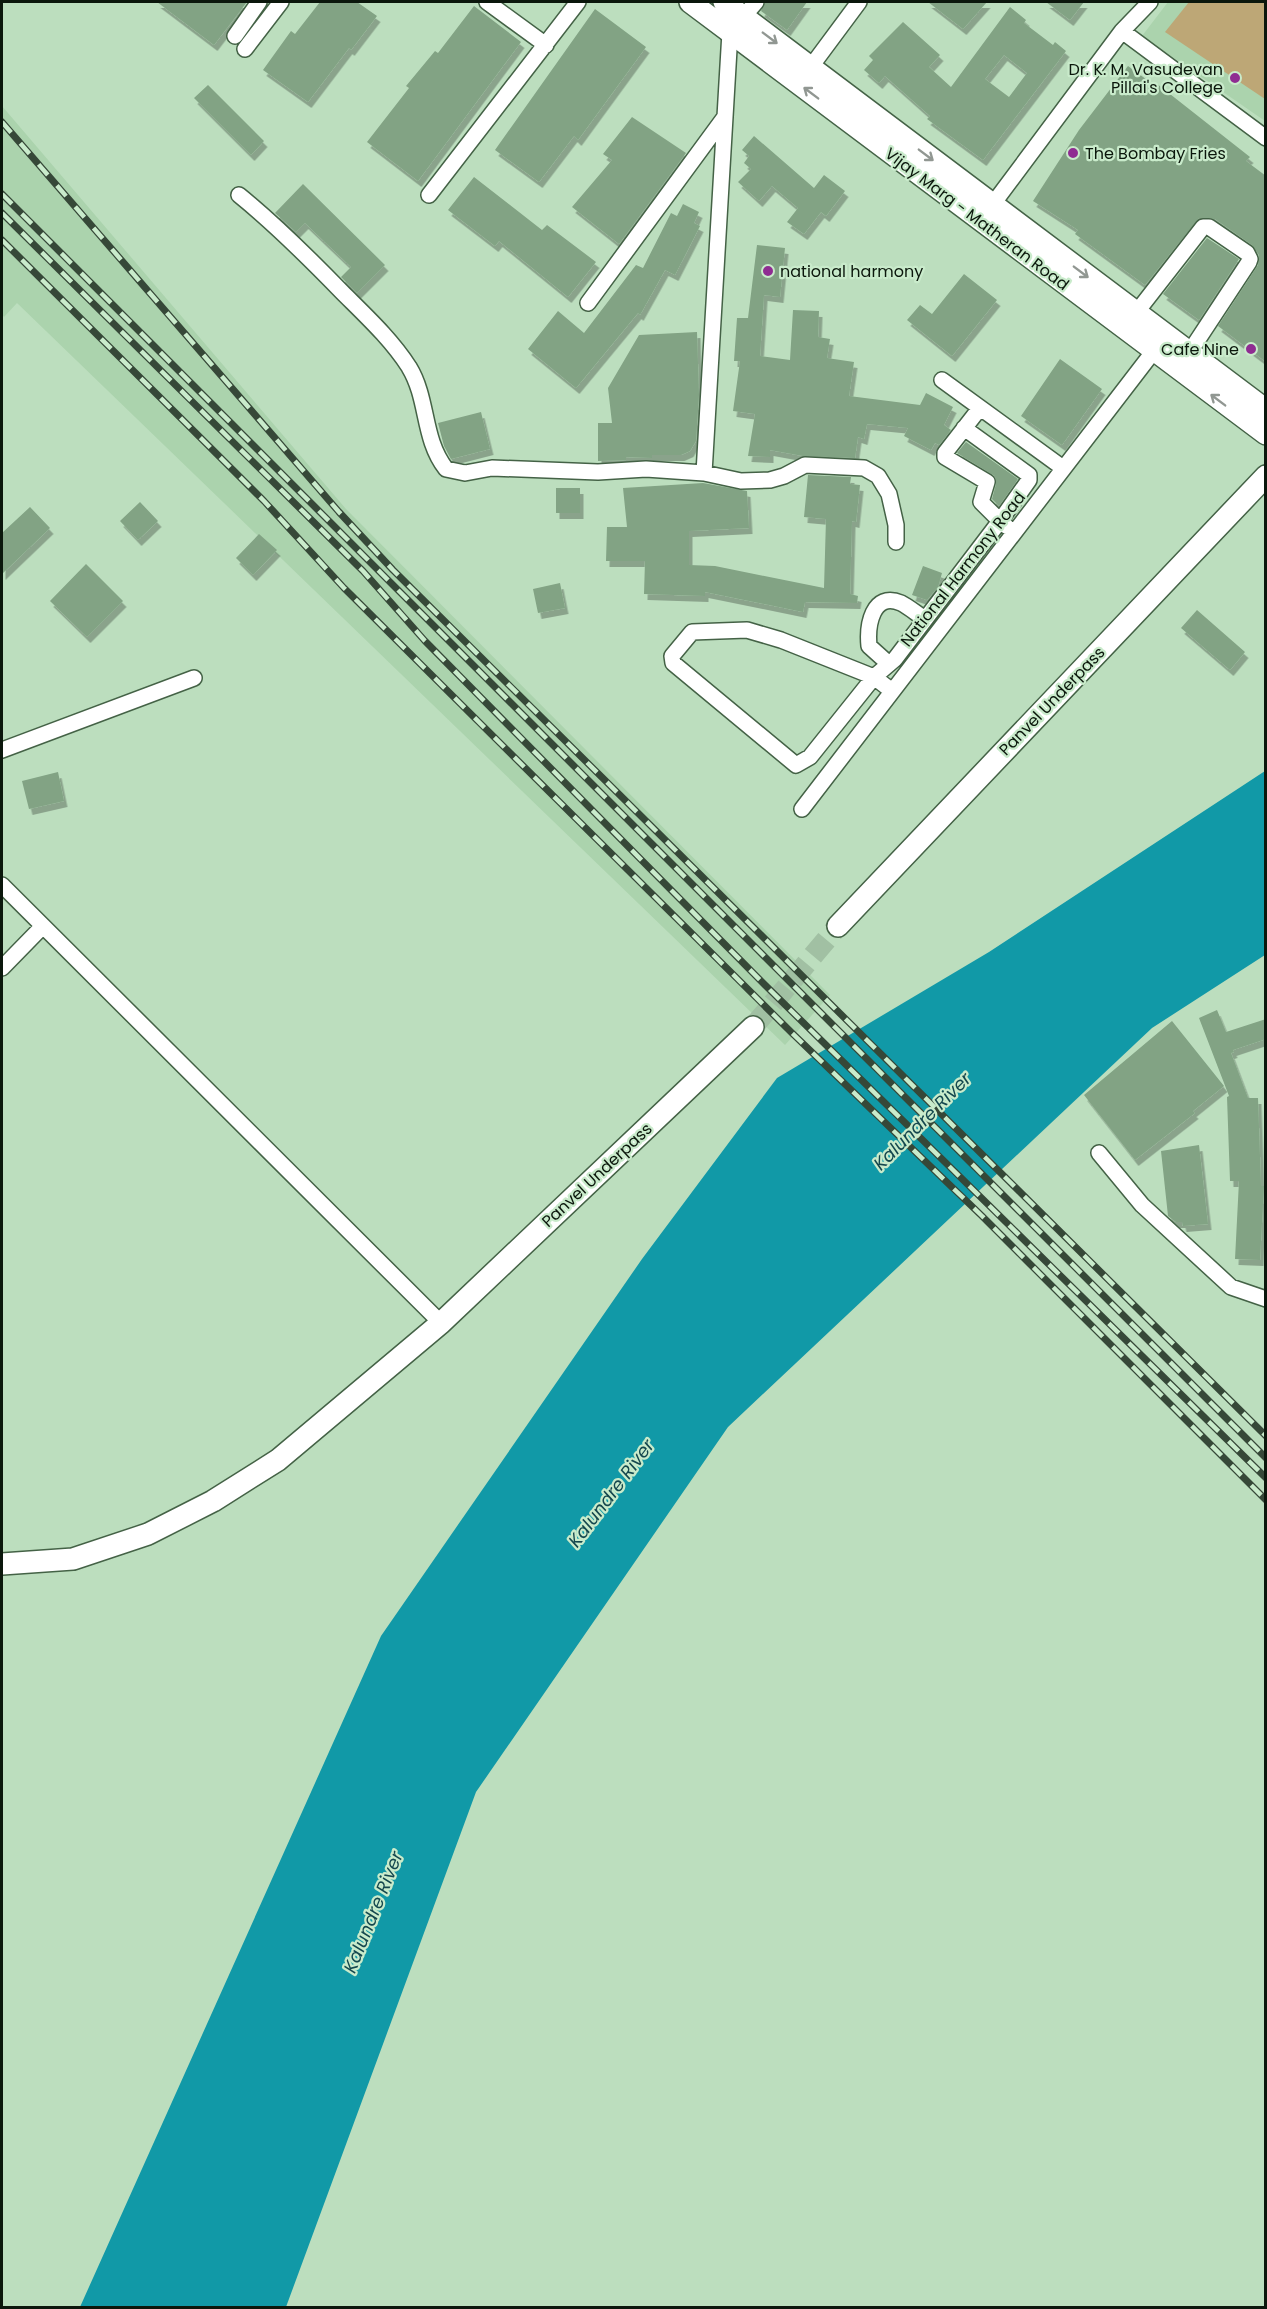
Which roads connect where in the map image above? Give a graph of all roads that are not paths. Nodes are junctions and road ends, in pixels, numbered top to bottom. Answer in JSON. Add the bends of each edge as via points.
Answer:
{"nodes":[{"id":1,"x":259,"y":2,"type":"edge"},
{"id":2,"x":281,"y":2,"type":"edge"},
{"id":3,"x":487,"y":2,"type":"edge"},
{"id":4,"x":578,"y":2,"type":"edge"},
{"id":5,"x":690,"y":2,"type":"edge"},
{"id":6,"x":859,"y":2,"type":"edge"},
{"id":7,"x":1150,"y":2,"type":"edge"},
{"id":8,"x":730,"y":12,"type":"edge"},
{"id":9,"x":1122,"y":31,"type":"junction"},
{"id":10,"x":235,"y":36,"type":"dead end"},
{"id":11,"x":546,"y":45,"type":"junction"},
{"id":12,"x":244,"y":49,"type":"dead end"},
{"id":13,"x":810,"y":68,"type":"junction"},
{"id":14,"x":853,"y":112,"type":"junction"},
{"id":15,"x":723,"y":118,"type":"junction"},
{"id":16,"x":1266,"y":138,"type":"edge"},
{"id":17,"x":240,"y":195,"type":"dead end"},
{"id":18,"x":429,"y":195,"type":"dead end"},
{"id":19,"x":986,"y":213,"type":"junction"},
{"id":20,"x":588,"y":303,"type":"dead end"},
{"id":21,"x":1136,"y":313,"type":"junction"},
{"id":22,"x":1154,"y":352,"type":"junction"},
{"id":23,"x":1189,"y":353,"type":"junction"},
{"id":24,"x":942,"y":380,"type":"dead end"},
{"id":25,"x":980,"y":408,"type":"junction"},
{"id":26,"x":1266,"y":410,"type":"edge"},
{"id":27,"x":964,"y":428,"type":"junction"},
{"id":28,"x":1266,"y":434,"type":"edge"},
{"id":29,"x":1064,"y":468,"type":"junction"},
{"id":30,"x":704,"y":472,"type":"junction"},
{"id":31,"x":1266,"y":476,"type":"edge"},
{"id":32,"x":1000,"y":521,"type":"junction"},
{"id":33,"x":1015,"y":532,"type":"junction"},
{"id":34,"x":896,"y":542,"type":"dead end"},
{"id":35,"x":925,"y":619,"type":"junction"},
{"id":36,"x":889,"y":664,"type":"junction"},
{"id":37,"x":874,"y":677,"type":"junction"},
{"id":38,"x":194,"y":678,"type":"dead end"},
{"id":39,"x":892,"y":691,"type":"junction"},
{"id":40,"x":2,"y":750,"type":"edge"},
{"id":41,"x":810,"y":757,"type":"junction"},
{"id":42,"x":830,"y":772,"type":"junction"},
{"id":43,"x":802,"y":809,"type":"dead end"},
{"id":44,"x":2,"y":885,"type":"edge"},
{"id":45,"x":42,"y":926,"type":"junction"},
{"id":46,"x":838,"y":926,"type":"tunnel mouth"},
{"id":47,"x":2,"y":968,"type":"edge"},
{"id":48,"x":753,"y":1027,"type":"tunnel mouth"},
{"id":49,"x":1099,"y":1153,"type":"dead end"},
{"id":50,"x":1266,"y":1299,"type":"edge"},
{"id":51,"x":441,"y":1323,"type":"junction"},
{"id":52,"x":2,"y":1564,"type":"edge"}],
"edges":[{"from":1,"to":10,"type":"street"},
{"from":2,"to":12,"type":"street"},
{"from":3,"to":11,"type":"street"},
{"from":4,"to":11,"type":"street"},
{"from":5,"to":8,"type":"main road","name":"Vijay Marg - Matheran Road"},
{"from":6,"to":13,"type":"street"},
{"from":7,"to":9,"type":"street"},
{"from":8,"to":13,"type":"main road","name":"Vijay Marg - Matheran Road","one_way":true},
{"from":14,"to":8,"type":"main road","name":"Vijay Marg - Matheran Road","one_way":true},
{"from":8,"to":15,"type":"street"},
{"from":9,"to":16,"type":"street"},
{"from":9,"to":19,"type":"street"},
{"from":11,"to":18,"type":"street"},
{"from":13,"to":14,"type":"main road","name":"Vijay Marg - Matheran Road"},
{"from":14,"to":19,"type":"main road","name":"Vijay Marg - Matheran Road"},
{"from":15,"to":20,"type":"street"},
{"from":15,"to":30,"type":"street"},
{"from":17,"to":30,"type":"street","via":[[284,231],[386,337],[410,369],[423,404],[434,454],[446,470]]},
{"from":19,"to":21,"type":"main road","name":"Vijay Marg - Matheran Road","one_way":true},
{"from":19,"to":22,"type":"main road","name":"Vijay Marg - Matheran Road"},
{"from":21,"to":23,"type":"main road","name":"Vijay Marg - Matheran Road"},
{"from":21,"to":23,"type":"street","via":[[1203,227],[1209,227],[1247,253],[1249,262]]},
{"from":28,"to":22,"type":"main road","name":"Vijay Marg - Matheran Road","one_way":true},
{"from":22,"to":29,"type":"street","name":"National Harmony Road"},
{"from":23,"to":26,"type":"main road","name":"Vijay Marg - Matheran Road"},
{"from":24,"to":25,"type":"street"},
{"from":25,"to":27,"type":"street"},
{"from":25,"to":29,"type":"street"},
{"from":27,"to":32,"type":"street","via":[[945,457],[987,482],[981,502]]},
{"from":27,"to":32,"type":"street","via":[[1029,475]]},
{"from":29,"to":33,"type":"street","name":"National Harmony Road"},
{"from":30,"to":34,"type":"street","via":[[741,481],[777,478],[805,465],[864,468],[878,476],[889,494]]},
{"from":31,"to":46,"type":"main road","name":"Panvel Underpass"},
{"from":32,"to":33,"type":"street"},
{"from":32,"to":35,"type":"street"},
{"from":33,"to":39,"type":"street","name":"National Harmony Road"},
{"from":35,"to":36,"type":"street"},
{"from":35,"to":36,"type":"street","via":[[901,603],[888,600],[870,616],[869,646]]},
{"from":36,"to":37,"type":"street"},
{"from":37,"to":39,"type":"street"},
{"from":37,"to":41,"type":"street"},
{"from":37,"to":41,"type":"street","via":[[747,630],[692,632],[672,656],[673,663],[796,765]]},
{"from":38,"to":40,"type":"street"},
{"from":39,"to":42,"type":"street","name":"National Harmony Road"},
{"from":41,"to":42,"type":"street"},
{"from":42,"to":43,"type":"street","name":"National Harmony Road"},
{"from":44,"to":45,"type":"street"},
{"from":45,"to":47,"type":"street"},
{"from":45,"to":51,"type":"street"},
{"from":48,"to":51,"type":"main road","name":"Panvel Underpass"},
{"from":49,"to":50,"type":"street","via":[[1142,1205],[1231,1287]]},
{"from":51,"to":52,"type":"main road","name":"Panvel Underpass","via":[[278,1460],[213,1501],[148,1534],[73,1558]]}]}
